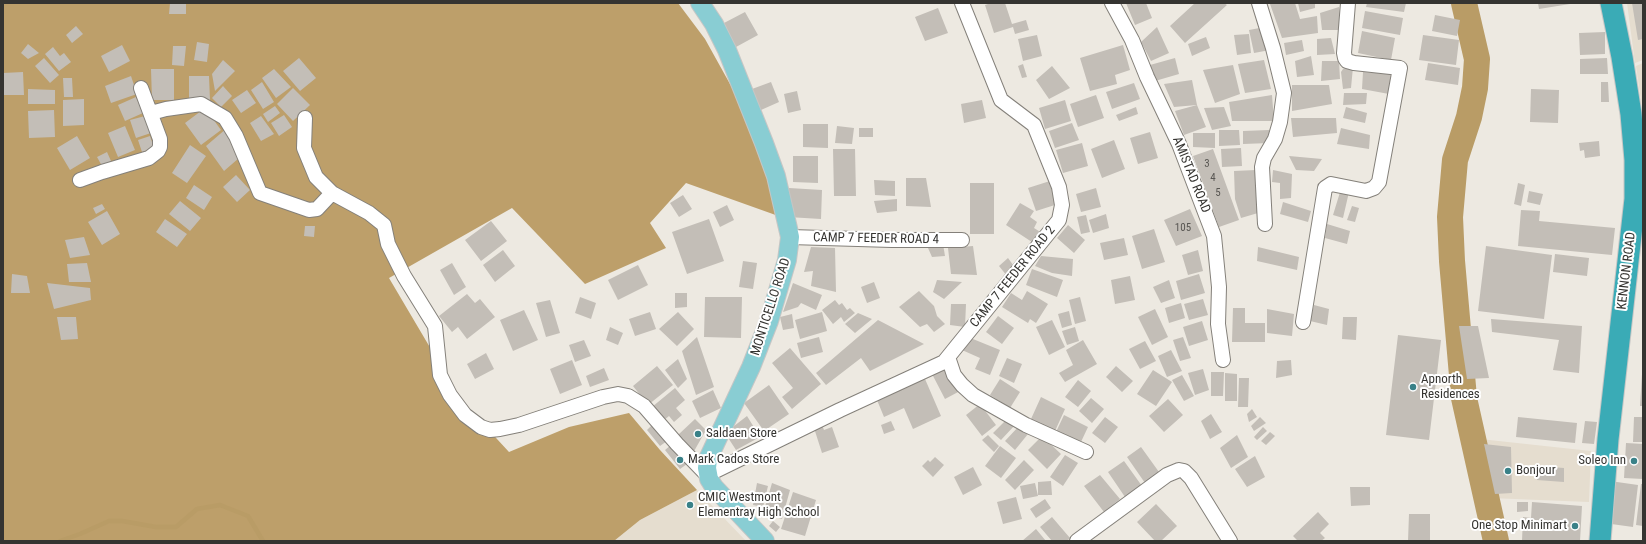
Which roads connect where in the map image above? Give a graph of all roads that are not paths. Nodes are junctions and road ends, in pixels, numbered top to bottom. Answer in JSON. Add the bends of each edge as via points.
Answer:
{"nodes":[{"id":1,"x":700,"y":3,"type":"edge"},
{"id":2,"x":962,"y":3,"type":"edge"},
{"id":3,"x":1112,"y":3,"type":"edge"},
{"id":4,"x":1259,"y":3,"type":"edge"},
{"id":5,"x":1348,"y":3,"type":"edge"},
{"id":6,"x":1611,"y":3,"type":"edge"},
{"id":7,"x":141,"y":88,"type":"dead end"},
{"id":8,"x":151,"y":113,"type":"junction"},
{"id":9,"x":305,"y":118,"type":"dead end"},
{"id":10,"x":80,"y":180,"type":"dead end"},
{"id":11,"x":332,"y":193,"type":"junction"},
{"id":12,"x":1639,"y":197,"type":"edge"},
{"id":13,"x":1265,"y":224,"type":"dead end"},
{"id":14,"x":790,"y":236,"type":"junction"},
{"id":15,"x":962,"y":240,"type":"dead end"},
{"id":16,"x":1303,"y":322,"type":"dead end"},
{"id":17,"x":948,"y":357,"type":"junction"},
{"id":18,"x":1223,"y":360,"type":"dead end"},
{"id":19,"x":1086,"y":452,"type":"dead end"},
{"id":20,"x":707,"y":475,"type":"junction"},
{"id":21,"x":765,"y":541,"type":"edge"},
{"id":22,"x":1077,"y":541,"type":"edge"},
{"id":23,"x":1230,"y":541,"type":"edge"},
{"id":24,"x":1600,"y":541,"type":"edge"}],
"edges":[{"from":1,"to":14,"type":"main road","name":"MONTICELLO ROAD","via":[[727,50],[764,143],[776,176]]},
{"from":2,"to":17,"type":"street","name":"CAMP 7 FEEDER ROAD 2","via":[[1001,100],[1034,125],[1059,187],[1062,205],[1059,220]]},
{"from":3,"to":18,"type":"street","name":"AMISTAD ROAD","via":[[1132,40],[1179,144],[1214,236],[1219,287],[1218,324]]},
{"from":4,"to":13,"type":"street","via":[[1284,93],[1275,139],[1262,167]]},
{"from":5,"to":16,"type":"street","via":[[1344,53],[1347,61],[1400,68],[1379,182],[1374,188],[1366,191],[1331,184],[1325,188]]},
{"from":6,"to":12,"type":"highway","name":"KENNON ROAD","via":[[1631,114]]},
{"from":7,"to":8,"type":"street"},
{"from":8,"to":10,"type":"street","via":[[160,139],[160,147],[155,154]]},
{"from":8,"to":11,"type":"street","via":[[202,104],[225,118],[236,136],[260,193],[309,210],[316,209]]},
{"from":9,"to":11,"type":"street","via":[[304,148],[316,177]]},
{"from":11,"to":20,"type":"street","via":[[369,212],[384,225],[388,244],[400,270],[435,326],[440,375],[450,395],[474,423],[490,430],[500,429],[604,397],[618,394],[628,396],[644,406]]},
{"from":12,"to":24,"type":"highway","name":"KENNON ROAD","via":[[1608,439]]},
{"from":14,"to":15,"type":"street","name":"CAMP 7 FEEDER ROAD 4"},
{"from":14,"to":20,"type":"main road","name":"MONTICELLO ROAD","via":[[787,260],[769,320],[751,367],[708,459]]},
{"from":17,"to":19,"type":"street","via":[[954,375],[973,395],[1026,425]]},
{"from":17,"to":20,"type":"street","name":"CAMP 7 FEEDER ROAD 2","via":[[940,364]]},
{"from":20,"to":21,"type":"main road","via":[[714,487]]},
{"from":22,"to":23,"type":"street","via":[[1167,475],[1179,470],[1191,478]]}]}
